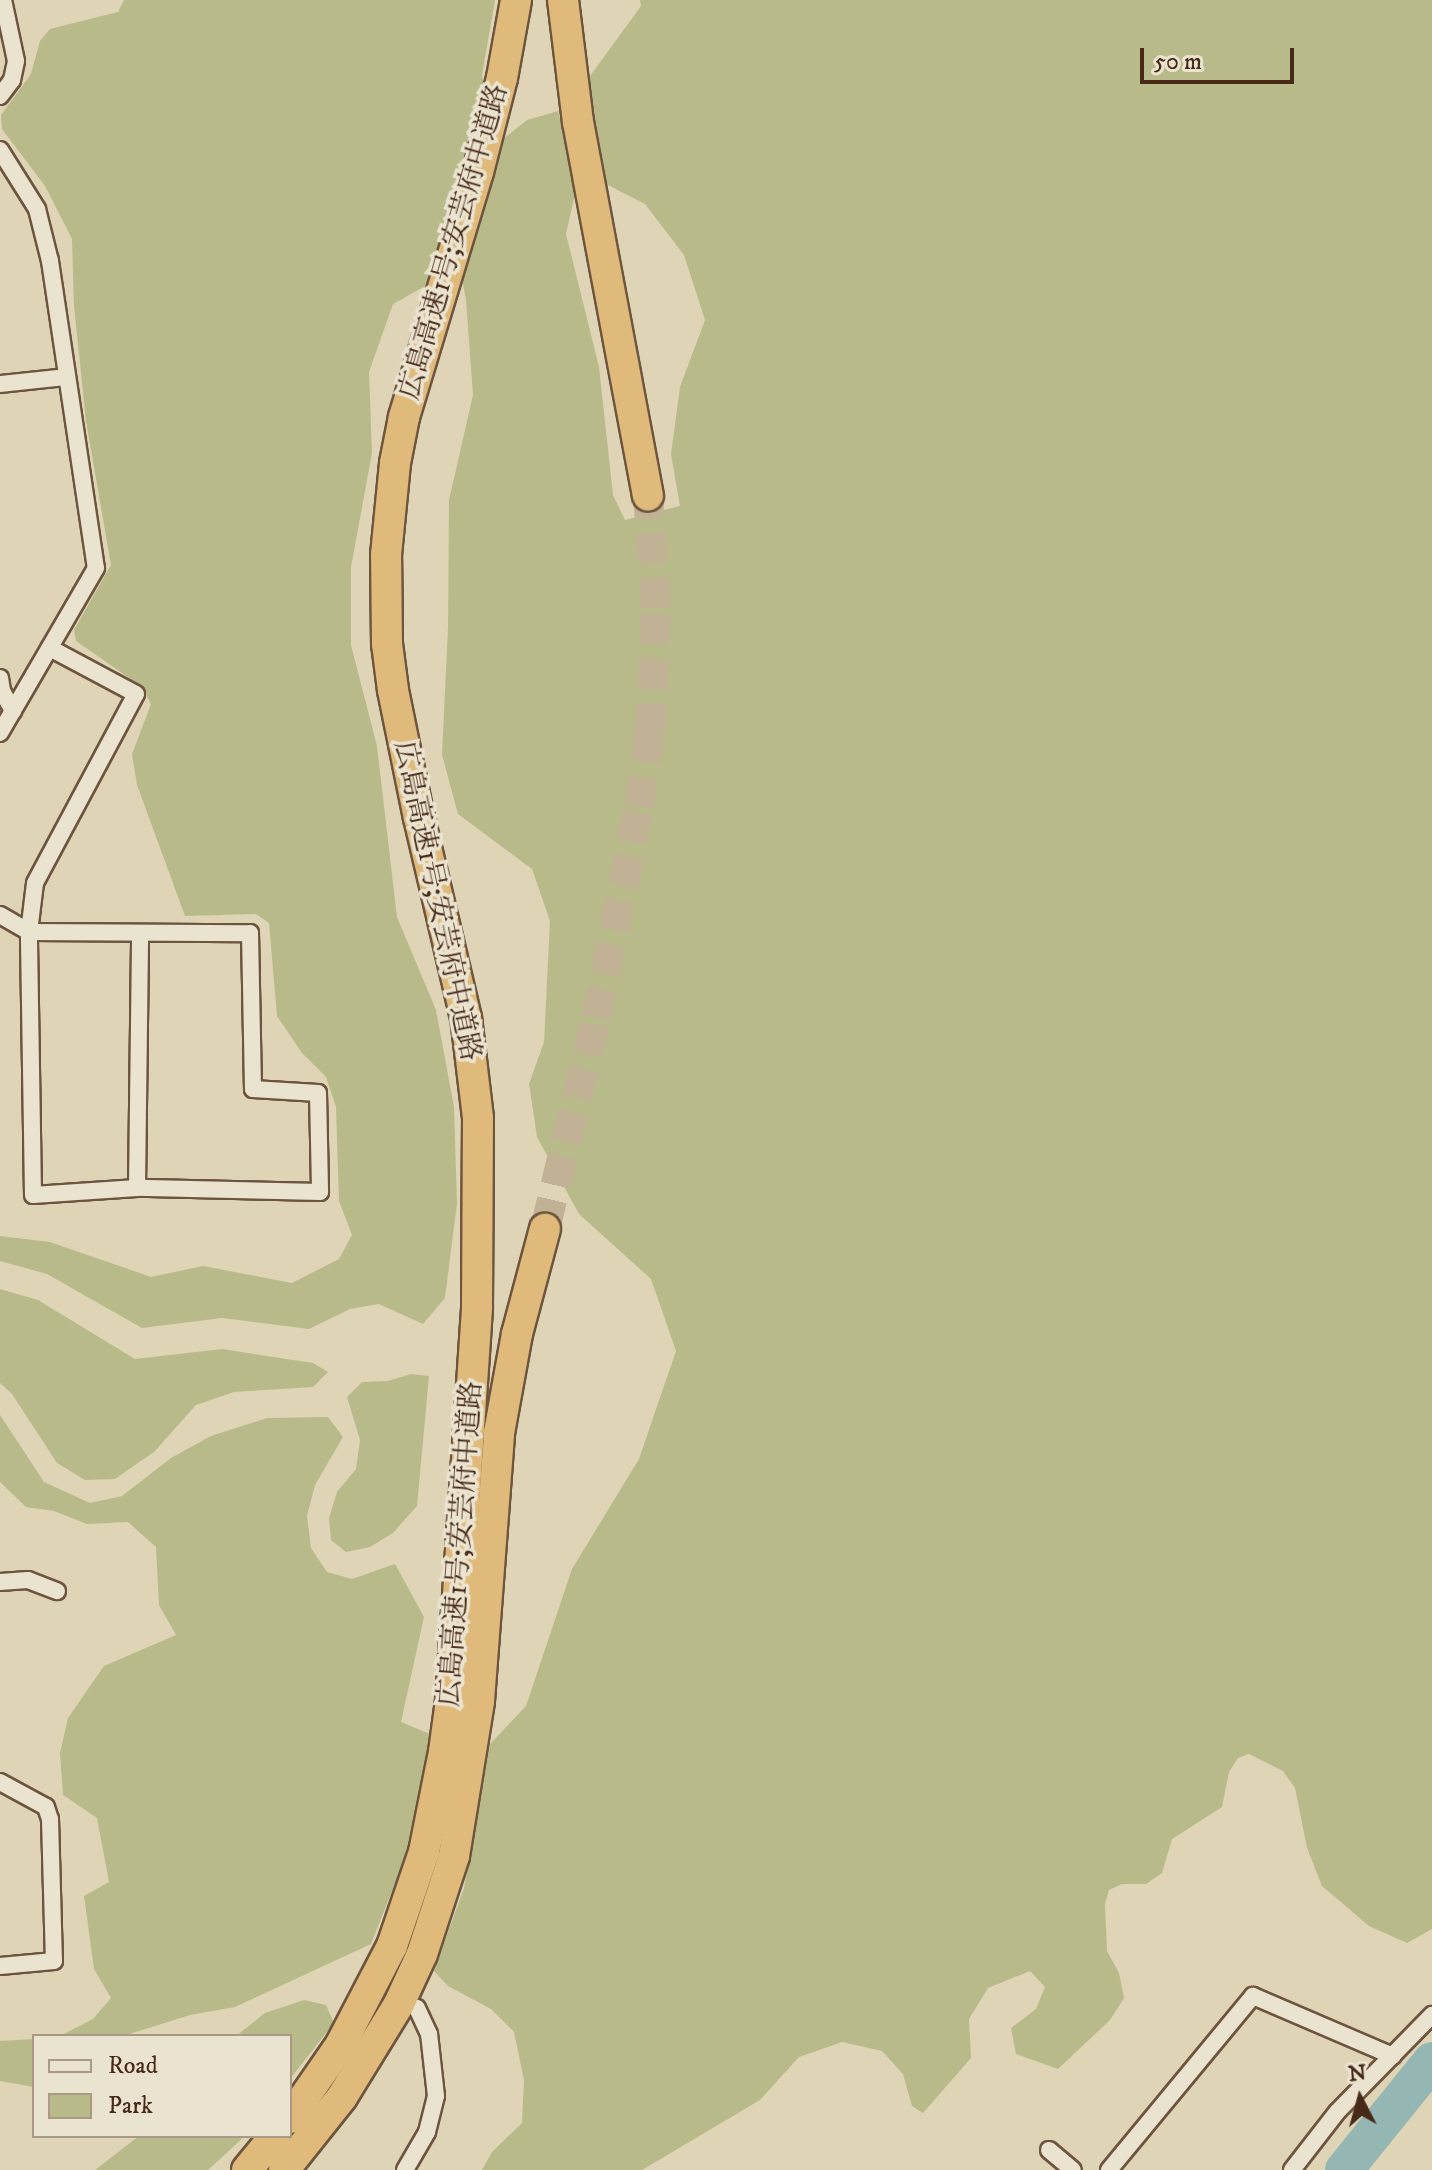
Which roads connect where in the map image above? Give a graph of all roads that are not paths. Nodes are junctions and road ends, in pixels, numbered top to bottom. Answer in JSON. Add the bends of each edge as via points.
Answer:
{"nodes":[{"id":1,"x":3,"y":0,"type":"edge"},
{"id":2,"x":516,"y":0,"type":"edge"},
{"id":3,"x":563,"y":0,"type":"edge"},
{"id":4,"x":7,"y":40,"type":"edge"},
{"id":5,"x":0,"y":96,"type":"edge"},
{"id":6,"x":0,"y":150,"type":"edge"},
{"id":7,"x":67,"y":377,"type":"junction"},
{"id":8,"x":0,"y":384,"type":"edge"},
{"id":9,"x":648,"y":495,"type":"tunnel mouth"},
{"id":10,"x":50,"y":648,"type":"junction"},
{"id":11,"x":0,"y":678,"type":"edge"},
{"id":12,"x":13,"y":711,"type":"junction"},
{"id":13,"x":0,"y":733,"type":"edge"},
{"id":14,"x":0,"y":915,"type":"edge"},
{"id":15,"x":29,"y":932,"type":"junction"},
{"id":16,"x":140,"y":933,"type":"junction"},
{"id":17,"x":137,"y":1188,"type":"junction"},
{"id":18,"x":545,"y":1229,"type":"tunnel mouth"},
{"id":19,"x":0,"y":1582,"type":"edge"},
{"id":20,"x":57,"y":1591,"type":"dead end"},
{"id":21,"x":465,"y":1700,"type":"junction"},
{"id":22,"x":0,"y":1782,"type":"edge"},
{"id":23,"x":0,"y":1966,"type":"edge"},
{"id":24,"x":417,"y":2008,"type":"dead end"},
{"id":25,"x":1432,"y":2015,"type":"edge"},
{"id":26,"x":1393,"y":2056,"type":"junction"},
{"id":27,"x":292,"y":2115,"type":"edge"},
{"id":28,"x":273,"y":2138,"type":"edge"},
{"id":29,"x":1049,"y":2150,"type":"dead end"},
{"id":30,"x":247,"y":2170,"type":"edge"},
{"id":31,"x":284,"y":2170,"type":"edge"},
{"id":32,"x":405,"y":2170,"type":"edge"},
{"id":33,"x":1073,"y":2170,"type":"edge"},
{"id":34,"x":1109,"y":2170,"type":"edge"},
{"id":35,"x":1292,"y":2170,"type":"edge"}],
"edges":[{"from":1,"to":4,"type":"street"},
{"from":2,"to":21,"type":"highway","name":"広島高速1号;安芸府中道路","via":[[478,172],[432,315],[395,463],[386,555],[387,644],[402,741],[466,1018],[478,1118]]},
{"from":3,"to":9,"type":"highway","via":[[591,195]]},
{"from":4,"to":5,"type":"street","via":[[16,61],[12,80]]},
{"from":6,"to":7,"type":"street","via":[[37,209]]},
{"from":7,"to":8,"type":"street"},
{"from":7,"to":10,"type":"street","via":[[96,568]]},
{"from":10,"to":12,"type":"street"},
{"from":10,"to":15,"type":"street","via":[[136,694],[35,883]]},
{"from":11,"to":12,"type":"street"},
{"from":12,"to":13,"type":"street"},
{"from":14,"to":15,"type":"street"},
{"from":15,"to":16,"type":"street"},
{"from":15,"to":17,"type":"street","via":[[33,1195]]},
{"from":16,"to":17,"type":"street"},
{"from":16,"to":17,"type":"street","via":[[250,933],[253,1089],[318,1093],[320,1192]]},
{"from":18,"to":21,"type":"highway","name":"広島高速1号;安芸府中道路","via":[[517,1334],[499,1433]]},
{"from":19,"to":20,"type":"street","via":[[28,1580]]},
{"from":21,"to":27,"type":"highway","name":"広島高速1号;安芸府中道路","via":[[409,1900],[375,1982]]},
{"from":21,"to":31,"type":"highway","name":"広島高速1号;安芸府中道路","via":[[465,1804],[440,1906],[399,2004],[372,2052]]},
{"from":22,"to":23,"type":"street","via":[[46,1807],[50,1819],[54,1961]]},
{"from":24,"to":32,"type":"street","via":[[429,2034],[436,2096],[427,2132]]},
{"from":25,"to":26,"type":"street"},
{"from":26,"to":34,"type":"street","via":[[1253,1996]]},
{"from":26,"to":35,"type":"street","via":[[1337,2112]]},
{"from":28,"to":30,"type":"highway"},
{"from":29,"to":33,"type":"street"}]}
